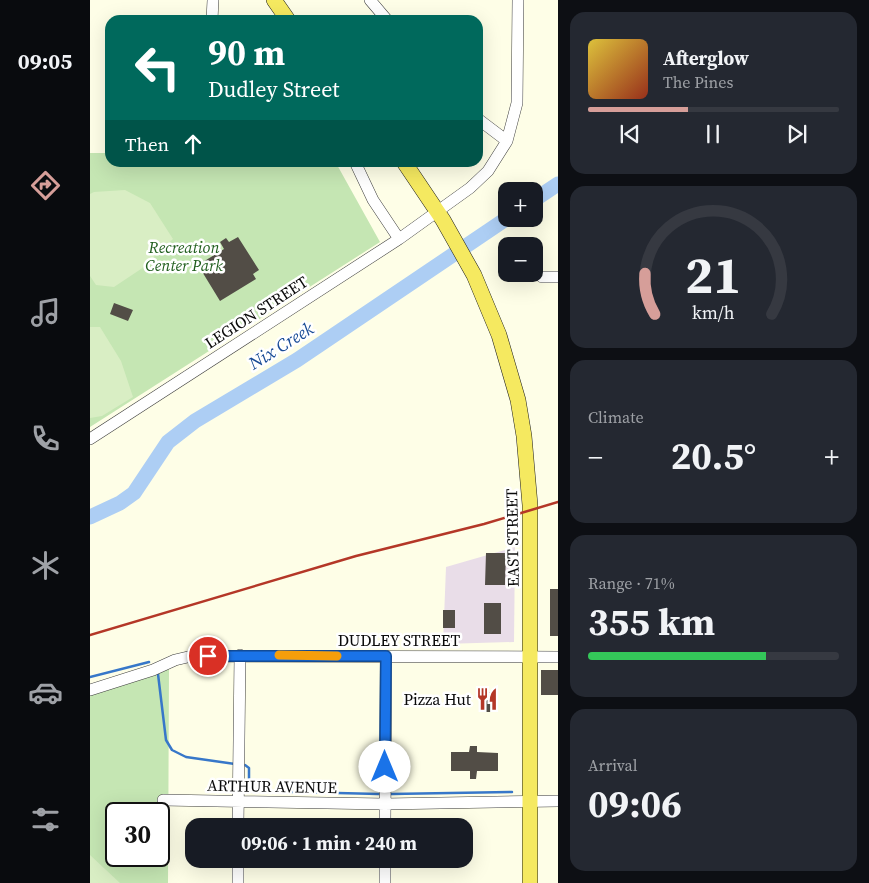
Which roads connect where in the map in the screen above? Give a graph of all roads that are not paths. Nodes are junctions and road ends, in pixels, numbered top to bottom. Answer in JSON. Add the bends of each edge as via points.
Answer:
{"nodes":[{"id":1,"x":213,"y":0,"type":"edge"},
{"id":2,"x":274,"y":0,"type":"edge"},
{"id":3,"x":370,"y":0,"type":"edge"},
{"id":4,"x":518,"y":0,"type":"edge"},
{"id":5,"x":212,"y":15,"type":"edge"},
{"id":6,"x":284,"y":15,"type":"edge"},
{"id":7,"x":383,"y":15,"type":"edge"},
{"id":8,"x":483,"y":123,"type":"edge"},
{"id":9,"x":507,"y":141,"type":"junction"},
{"id":10,"x":356,"y":167,"type":"edge"},
{"id":11,"x":407,"y":167,"type":"edge"},
{"id":12,"x":440,"y":215,"type":"junction"},
{"id":13,"x":398,"y":239,"type":"junction"},
{"id":14,"x":543,"y":277,"type":"edge"},
{"id":15,"x":558,"y":277,"type":"edge"},
{"id":16,"x":90,"y":439,"type":"edge"},
{"id":17,"x":240,"y":655,"type":"junction"},
{"id":18,"x":386,"y":656,"type":"junction"},
{"id":19,"x":530,"y":657,"type":"junction"},
{"id":20,"x":558,"y":657,"type":"edge"},
{"id":21,"x":90,"y":690,"type":"edge"},
{"id":22,"x":163,"y":800,"type":"dead end"},
{"id":23,"x":238,"y":801,"type":"junction"},
{"id":24,"x":558,"y":801,"type":"edge"},
{"id":25,"x":531,"y":802,"type":"junction"},
{"id":26,"x":385,"y":804,"type":"junction"},
{"id":27,"x":238,"y":818,"type":"edge"},
{"id":28,"x":385,"y":818,"type":"edge"},
{"id":29,"x":238,"y":868,"type":"edge"},
{"id":30,"x":385,"y":868,"type":"edge"},
{"id":31,"x":238,"y":883,"type":"edge"},
{"id":32,"x":385,"y":883,"type":"edge"},
{"id":33,"x":530,"y":883,"type":"edge"}],
"edges":[{"from":1,"to":5,"type":"street"},
{"from":2,"to":6,"type":"main road"},
{"from":3,"to":7,"type":"street"},
{"from":4,"to":9,"type":"street","name":"LEGION STREET","via":[[517,103]]},
{"from":8,"to":9,"type":"street"},
{"from":9,"to":12,"type":"street","name":"LEGION STREET","via":[[488,171]]},
{"from":10,"to":13,"type":"street"},
{"from":11,"to":12,"type":"main road","name":"EAST STREET"},
{"from":12,"to":13,"type":"street","name":"LEGION STREET"},
{"from":12,"to":19,"type":"main road","name":"EAST STREET","via":[[474,275],[502,344],[518,400],[530,493]]},
{"from":13,"to":16,"type":"street","name":"LEGION STREET"},
{"from":14,"to":15,"type":"street"},
{"from":17,"to":18,"type":"street","name":"DUDLEY STREET"},
{"from":17,"to":21,"type":"street","name":"DUDLEY STREET","via":[[192,656]]},
{"from":17,"to":23,"type":"street"},
{"from":18,"to":19,"type":"street","name":"DUDLEY STREET"},
{"from":18,"to":26,"type":"street"},
{"from":19,"to":20,"type":"street","name":"DUDLEY STREET"},
{"from":19,"to":25,"type":"main road","name":"EAST STREET"},
{"from":22,"to":23,"type":"street","name":"ARTHUR AVENUE"},
{"from":23,"to":26,"type":"street","name":"ARTHUR AVENUE"},
{"from":23,"to":27,"type":"street"},
{"from":24,"to":25,"type":"street","name":"ARTHUR AVENUE"},
{"from":25,"to":26,"type":"street","name":"ARTHUR AVENUE"},
{"from":25,"to":33,"type":"main road","name":"EAST STREET"},
{"from":26,"to":28,"type":"street"},
{"from":29,"to":31,"type":"street"},
{"from":30,"to":32,"type":"street"}]}
